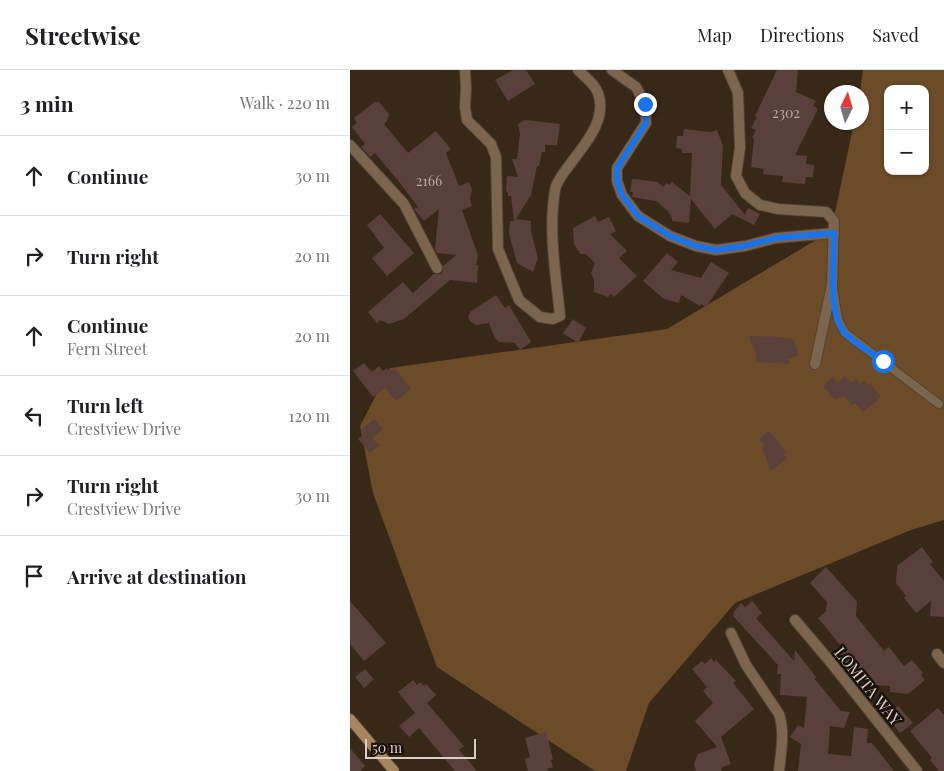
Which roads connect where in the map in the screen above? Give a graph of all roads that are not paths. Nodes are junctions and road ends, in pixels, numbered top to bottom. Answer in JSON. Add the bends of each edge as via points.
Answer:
{"nodes":[{"id":1,"x":465,"y":70,"type":"edge"},
{"id":2,"x":578,"y":70,"type":"edge"},
{"id":3,"x":612,"y":70,"type":"edge"},
{"id":4,"x":728,"y":70,"type":"edge"},
{"id":5,"x":350,"y":145,"type":"edge"},
{"id":6,"x":834,"y":233,"type":"junction"},
{"id":7,"x":437,"y":268,"type":"dead end"},
{"id":8,"x":832,"y":285,"type":"junction"},
{"id":9,"x":816,"y":364,"type":"dead end"},
{"id":10,"x":939,"y":404,"type":"dead end"},
{"id":11,"x":795,"y":620,"type":"dead end"},
{"id":12,"x":731,"y":632,"type":"dead end"},
{"id":13,"x":937,"y":654,"type":"dead end"},
{"id":14,"x":944,"y":663,"type":"edge"},
{"id":15,"x":350,"y":719,"type":"edge"},
{"id":16,"x":394,"y":771,"type":"edge"},
{"id":17,"x":779,"y":771,"type":"edge"},
{"id":18,"x":917,"y":771,"type":"edge"}],
"edges":[{"from":1,"to":2,"type":"street","via":[[467,120],[491,144],[496,157],[498,249],[519,300],[540,317],[552,319],[560,316],[552,225],[555,188],[598,124],[600,106],[598,92]]},
{"from":3,"to":6,"type":"street","via":[[636,87],[645,104],[646,123],[617,168],[622,195],[638,216],[670,236],[716,250],[776,238]]},
{"from":4,"to":6,"type":"street","via":[[738,93],[740,148],[736,176],[745,193],[760,205],[826,212],[834,221]]},
{"from":5,"to":7,"type":"street","via":[[404,204]]},
{"from":6,"to":8,"type":"street"},
{"from":8,"to":9,"type":"street"},
{"from":8,"to":10,"type":"lane","via":[[838,320],[845,332]]},
{"from":11,"to":18,"type":"street","name":"LOMITA WAY"},
{"from":12,"to":17,"type":"street","via":[[746,666],[779,714],[782,733]]},
{"from":13,"to":14,"type":"street"},
{"from":15,"to":16,"type":"street"}]}
